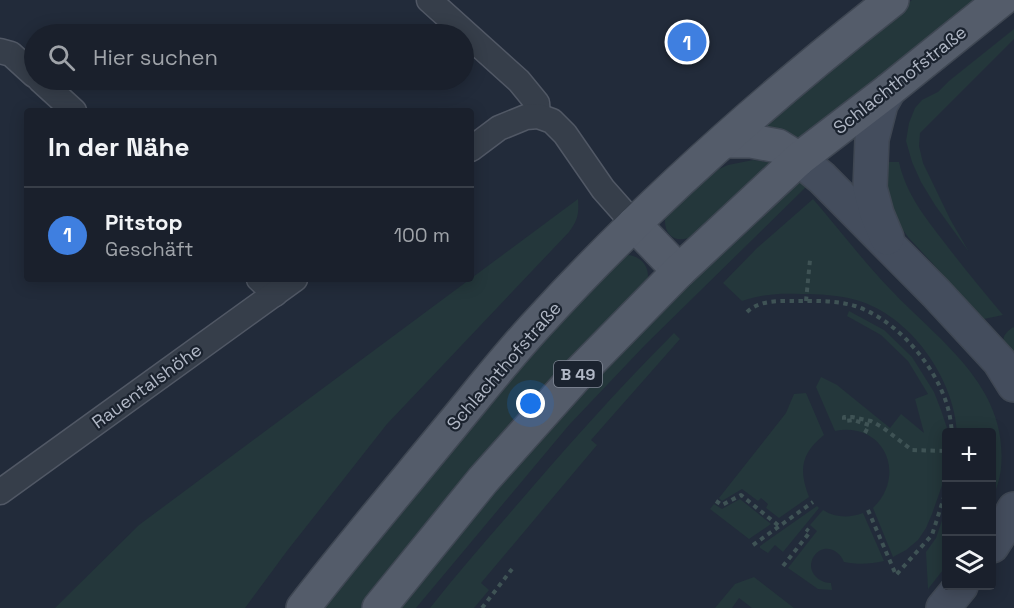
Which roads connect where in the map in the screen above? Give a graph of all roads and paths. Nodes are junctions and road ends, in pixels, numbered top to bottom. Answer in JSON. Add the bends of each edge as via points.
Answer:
{"nodes":[{"id":1,"x":429,"y":0,"type":"edge"},
{"id":2,"x":892,"y":0,"type":"edge"},
{"id":3,"x":1001,"y":0,"type":"edge"},
{"id":4,"x":456,"y":24,"type":"edge"},
{"id":5,"x":474,"y":40,"type":"edge"},
{"id":6,"x":0,"y":51,"type":"edge"},
{"id":7,"x":24,"y":66,"type":"edge"},
{"id":8,"x":51,"y":90,"type":"edge"},
{"id":9,"x":889,"y":90,"type":"junction"},
{"id":10,"x":71,"y":108,"type":"edge"},
{"id":11,"x":538,"y":116,"type":"junction"},
{"id":12,"x":724,"y":141,"type":"junction"},
{"id":13,"x":474,"y":147,"type":"edge"},
{"id":14,"x":799,"y":159,"type":"junction"},
{"id":15,"x":634,"y":224,"type":"junction"},
{"id":16,"x":892,"y":248,"type":"junction"},
{"id":17,"x":810,"y":260,"type":"dead end"},
{"id":18,"x":679,"y":271,"type":"junction"},
{"id":19,"x":283,"y":282,"type":"edge"},
{"id":20,"x":267,"y":286,"type":"edge"},
{"id":21,"x":806,"y":301,"type":"junction"},
{"id":22,"x":747,"y":312,"type":"dead end"},
{"id":23,"x":1014,"y":385,"type":"edge"},
{"id":24,"x":951,"y":428,"type":"edge"},
{"id":25,"x":865,"y":434,"type":"dead end"},
{"id":26,"x":942,"y":451,"type":"edge"},
{"id":27,"x":0,"y":492,"type":"edge"},
{"id":28,"x":716,"y":501,"type":"dead end"},
{"id":29,"x":813,"y":502,"type":"dead end"},
{"id":30,"x":942,"y":504,"type":"edge"},
{"id":31,"x":1014,"y":509,"type":"edge"},
{"id":32,"x":868,"y":510,"type":"dead end"},
{"id":33,"x":779,"y":526,"type":"junction"},
{"id":34,"x":806,"y":529,"type":"dead end"},
{"id":35,"x":996,"y":540,"type":"edge"},
{"id":36,"x":753,"y":545,"type":"dead end"},
{"id":37,"x":783,"y":566,"type":"dead end"},
{"id":38,"x":512,"y":569,"type":"dead end"},
{"id":39,"x":957,"y":590,"type":"edge"},
{"id":40,"x":303,"y":608,"type":"edge"},
{"id":41,"x":379,"y":608,"type":"edge"},
{"id":42,"x":482,"y":608,"type":"edge"},
{"id":43,"x":943,"y":608,"type":"edge"}],
"edges":[{"from":1,"to":4,"type":"street"},
{"from":2,"to":12,"type":"main road","name":"Schlachthofstraße"},
{"from":3,"to":9,"type":"main road","name":"Schlachthofstraße","number":"B 49"},
{"from":5,"to":11,"type":"street","via":[[519,81],[537,103]]},
{"from":6,"to":7,"type":"street","via":[[11,54]]},
{"from":8,"to":10,"type":"street"},
{"from":9,"to":14,"type":"main road","name":"Schlachthofstraße","number":"B 49"},
{"from":9,"to":16,"type":"street","via":[[872,139],[870,188]]},
{"from":11,"to":13,"type":"street","via":[[499,128]]},
{"from":11,"to":15,"type":"street","via":[[552,120],[565,134],[603,189]]},
{"from":12,"to":14,"type":"main road","via":[[778,146]]},
{"from":12,"to":15,"type":"main road","name":"Schlachthofstraße"},
{"from":14,"to":16,"type":"street"},
{"from":14,"to":18,"type":"main road","name":"Schlachthofstraße","number":"B 49"},
{"from":15,"to":18,"type":"main road"},
{"from":15,"to":40,"type":"main road","name":"Schlachthofstraße","via":[[539,321]]},
{"from":16,"to":23,"type":"street","via":[[999,361]]},
{"from":17,"to":21,"type":"path"},
{"from":18,"to":41,"type":"main road","name":"Schlachthofstraße","number":"B 49","via":[[483,480]]},
{"from":19,"to":20,"type":"street","name":"Rauentalshöhe"},
{"from":20,"to":27,"type":"street","name":"Rauentalshöhe"},
{"from":21,"to":22,"type":"path","via":[[773,301],[753,306]]},
{"from":21,"to":24,"type":"path","via":[[856,307],[876,316],[907,340],[939,385]]},
{"from":25,"to":26,"type":"path","via":[[869,425],[844,421],[844,417],[871,421],[912,450]]},
{"from":28,"to":33,"type":"path","via":[[722,505],[741,495]]},
{"from":29,"to":33,"type":"path"},
{"from":30,"to":32,"type":"path","via":[[932,535],[896,575]]},
{"from":31,"to":35,"type":"street"},
{"from":33,"to":36,"type":"path"},
{"from":34,"to":37,"type":"path","via":[[810,532]]},
{"from":38,"to":42,"type":"path"},
{"from":39,"to":43,"type":"street"}]}
